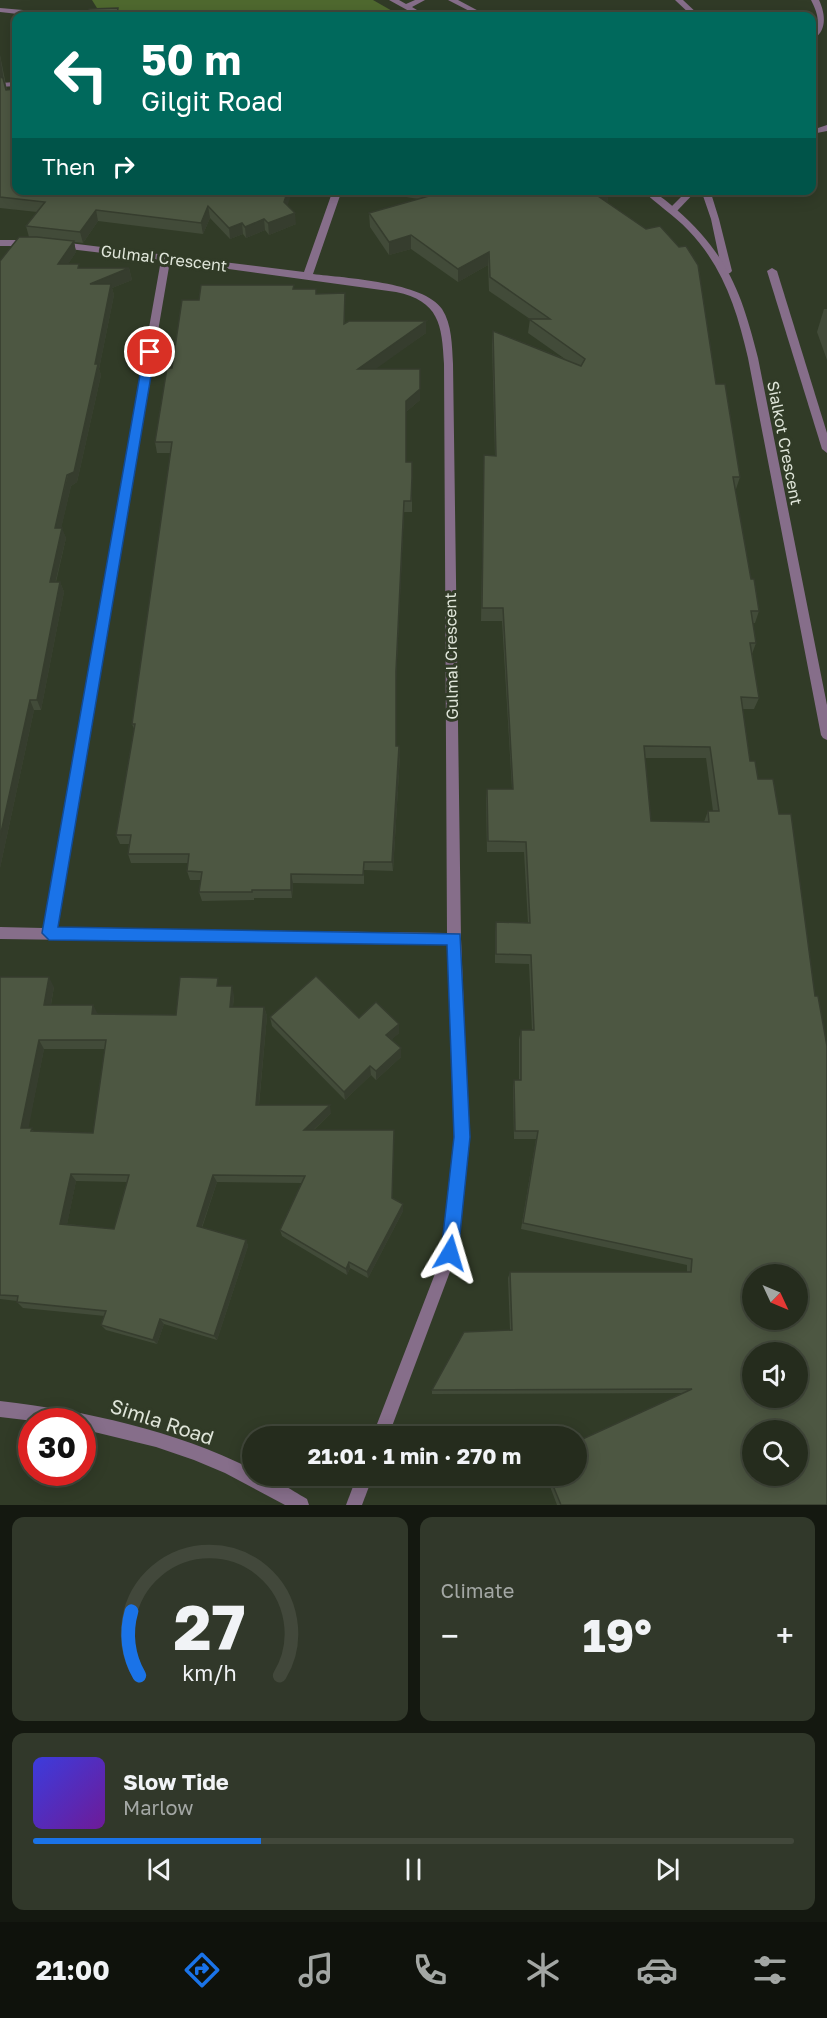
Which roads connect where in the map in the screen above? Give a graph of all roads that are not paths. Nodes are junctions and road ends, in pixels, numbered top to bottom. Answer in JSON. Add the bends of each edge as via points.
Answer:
{"nodes":[{"id":1,"x":393,"y":0,"type":"edge"},
{"id":2,"x":421,"y":0,"type":"edge"},
{"id":3,"x":452,"y":0,"type":"edge"},
{"id":4,"x":680,"y":0,"type":"edge"},
{"id":5,"x":815,"y":0,"type":"edge"},
{"id":6,"x":405,"y":7,"type":"junction"},
{"id":7,"x":0,"y":10,"type":"edge"},
{"id":8,"x":23,"y":12,"type":"edge"},
{"id":9,"x":415,"y":12,"type":"edge"},
{"id":10,"x":476,"y":12,"type":"edge"},
{"id":11,"x":692,"y":12,"type":"edge"},
{"id":12,"x":816,"y":34,"type":"edge"},
{"id":13,"x":337,"y":195,"type":"edge"},
{"id":14,"x":653,"y":195,"type":"edge"},
{"id":15,"x":688,"y":195,"type":"edge"},
{"id":16,"x":707,"y":195,"type":"edge"},
{"id":17,"x":673,"y":210,"type":"junction"},
{"id":18,"x":0,"y":243,"type":"edge"},
{"id":19,"x":166,"y":259,"type":"junction"},
{"id":20,"x":727,"y":271,"type":"junction"},
{"id":21,"x":772,"y":271,"type":"dead end"},
{"id":22,"x":308,"y":275,"type":"junction"},
{"id":23,"x":827,"y":449,"type":"edge"},
{"id":24,"x":827,"y":735,"type":"edge"},
{"id":25,"x":0,"y":933,"type":"edge"},
{"id":26,"x":49,"y":933,"type":"junction"},
{"id":27,"x":454,"y":939,"type":"junction"},
{"id":28,"x":0,"y":1409,"type":"edge"},
{"id":29,"x":384,"y":1426,"type":"edge"},
{"id":30,"x":361,"y":1486,"type":"edge"},
{"id":31,"x":301,"y":1505,"type":"edge"},
{"id":32,"x":354,"y":1505,"type":"edge"}],
"edges":[{"from":1,"to":6,"type":"street"},
{"from":2,"to":6,"type":"street"},
{"from":3,"to":10,"type":"street"},
{"from":4,"to":11,"type":"street"},
{"from":5,"to":12,"type":"street","via":[[823,22]]},
{"from":6,"to":9,"type":"street"},
{"from":7,"to":8,"type":"street"},
{"from":13,"to":22,"type":"street"},
{"from":14,"to":17,"type":"street","name":"Sialkot Crescent"},
{"from":15,"to":17,"type":"street"},
{"from":16,"to":20,"type":"street"},
{"from":17,"to":20,"type":"street","name":"Sialkot Crescent"},
{"from":18,"to":19,"type":"street","name":"Gulmal Crescent","via":[[45,243]]},
{"from":19,"to":22,"type":"street","name":"Gulmal Crescent"},
{"from":19,"to":26,"type":"street"},
{"from":20,"to":24,"type":"street","name":"Sialkot Crescent","via":[[746,326]]},
{"from":21,"to":23,"type":"street"},
{"from":22,"to":27,"type":"street","name":"Gulmal Crescent","via":[[412,293],[433,304],[444,325],[449,400]]},
{"from":25,"to":26,"type":"street"},
{"from":26,"to":27,"type":"street"},
{"from":27,"to":29,"type":"street","name":"Gulmal Crescent","via":[[462,1137],[450,1253]]},
{"from":28,"to":31,"type":"street","name":"Simla Road","via":[[121,1428],[220,1462]]},
{"from":30,"to":32,"type":"street"}]}
